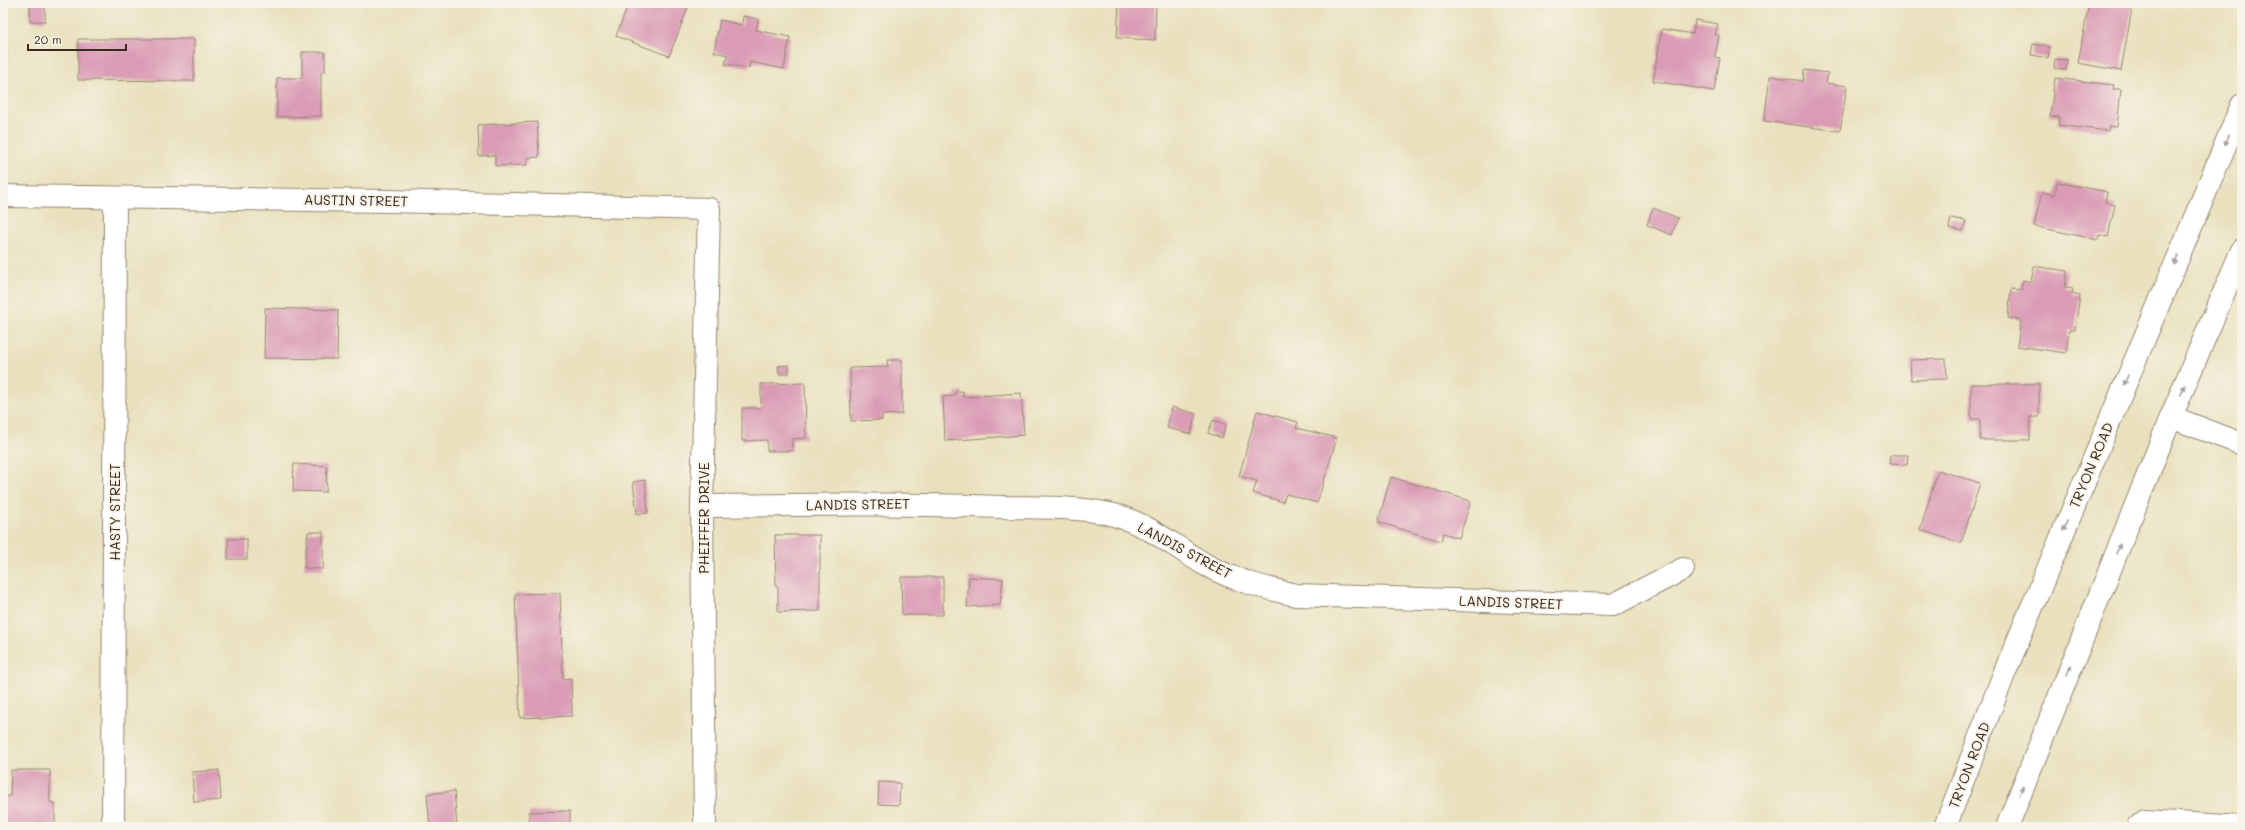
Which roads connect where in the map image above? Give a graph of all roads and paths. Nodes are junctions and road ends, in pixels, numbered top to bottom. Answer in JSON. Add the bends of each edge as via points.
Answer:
{"nodes":[{"id":1,"x":2242,"y":105,"type":"edge"},
{"id":2,"x":3,"y":196,"type":"edge"},
{"id":3,"x":115,"y":198,"type":"junction"},
{"id":4,"x":708,"y":209,"type":"joint"},
{"id":5,"x":2242,"y":250,"type":"edge"},
{"id":6,"x":2171,"y":417,"type":"junction"},
{"id":7,"x":2242,"y":444,"type":"edge"},
{"id":8,"x":702,"y":506,"type":"junction"},
{"id":9,"x":1683,"y":570,"type":"dead end"},
{"id":10,"x":113,"y":827,"type":"edge"},
{"id":11,"x":705,"y":827,"type":"edge"},
{"id":12,"x":1945,"y":827,"type":"edge"},
{"id":13,"x":2007,"y":827,"type":"edge"},
{"id":14,"x":2138,"y":827,"type":"edge"},
{"id":15,"x":2242,"y":827,"type":"edge"}],
"edges":[{"from":1,"to":12,"type":"street","name":"TRYON ROAD","one_way":true,"via":[[2016,645]]},
{"from":2,"to":3,"type":"street","name":"AUSTIN STREET"},
{"from":3,"to":4,"type":"street","name":"AUSTIN STREET","via":[[390,200]]},
{"from":3,"to":10,"type":"street","name":"HASTY STREET"},
{"from":4,"to":8,"type":"street","name":"PHEIFFER DRIVE"},
{"from":6,"to":5,"type":"street","one_way":true},
{"from":6,"to":7,"type":"street"},
{"from":13,"to":6,"type":"street","one_way":true},
{"from":8,"to":9,"type":"street","name":"LANDIS STREET","via":[[913,503],[1082,510],[1115,515],[1144,526],[1206,565],[1244,582],[1296,595],[1613,605]]},
{"from":8,"to":11,"type":"street","name":"PHEIFFER DRIVE"},
{"from":14,"to":15,"type":"street","via":[[2145,821]]}]}
